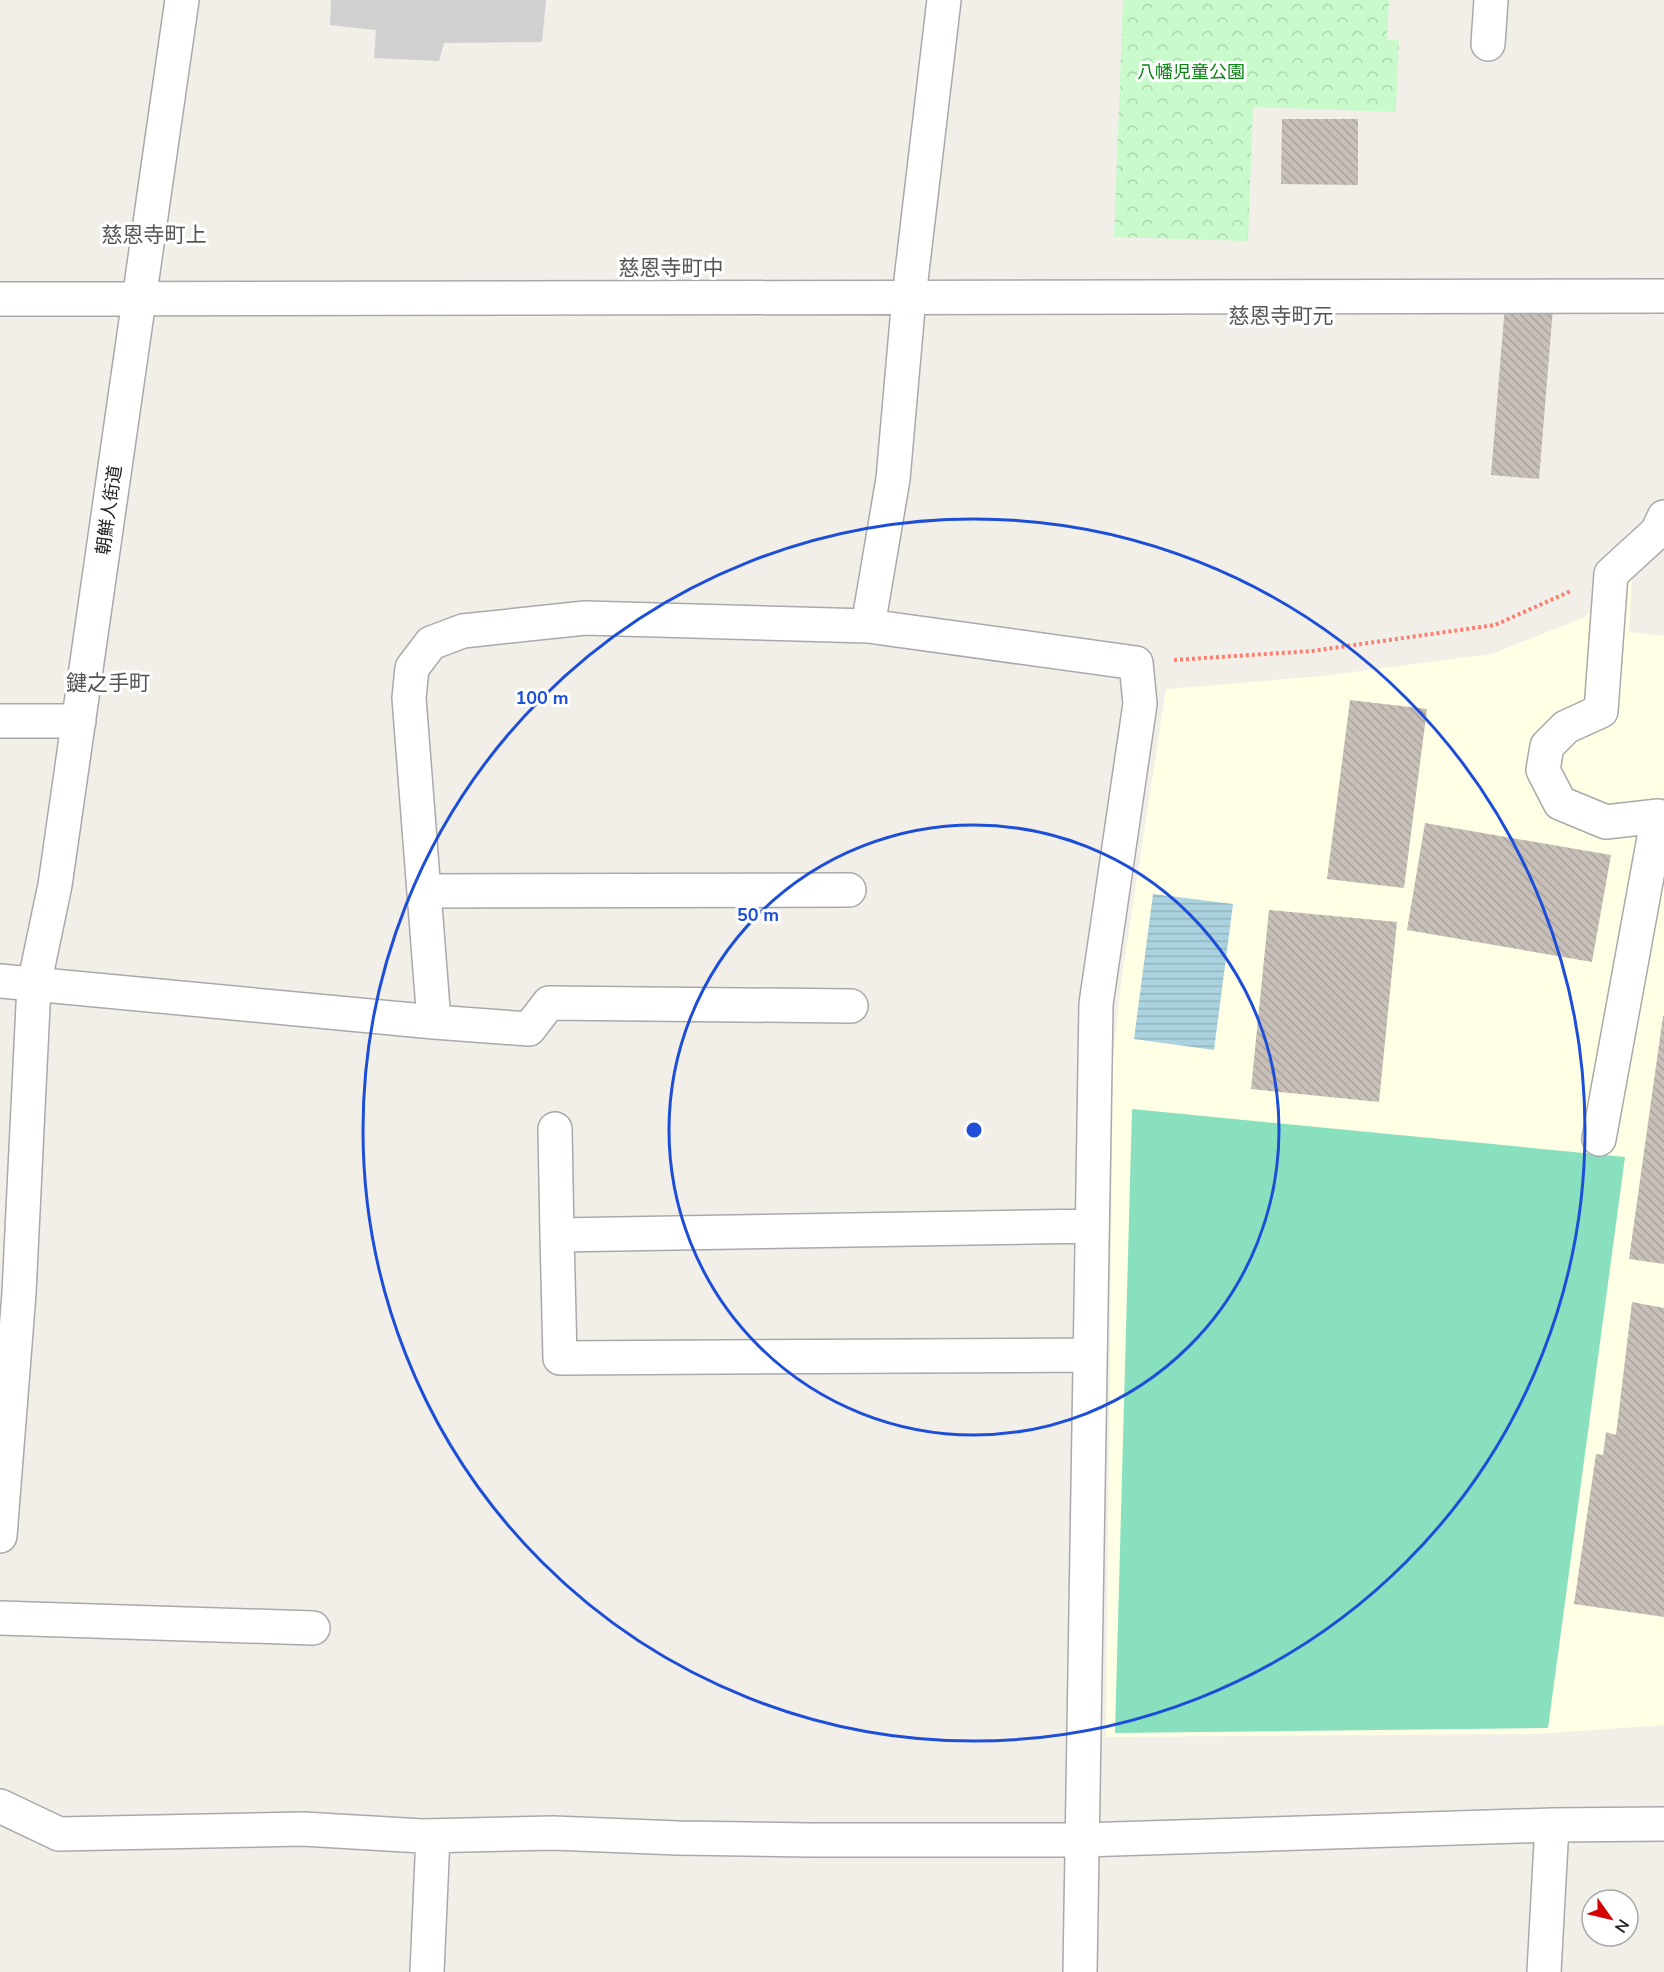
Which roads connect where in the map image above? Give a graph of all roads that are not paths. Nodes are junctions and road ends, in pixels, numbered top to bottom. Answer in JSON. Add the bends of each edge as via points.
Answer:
{"nodes":[{"id":1,"x":182,"y":0,"type":"edge"},
{"id":2,"x":944,"y":0,"type":"edge"},
{"id":3,"x":1491,"y":0,"type":"edge"},
{"id":4,"x":1488,"y":44,"type":"dead end"},
{"id":5,"x":1664,"y":296,"type":"edge"},
{"id":6,"x":909,"y":297,"type":"junction"},
{"id":7,"x":0,"y":299,"type":"edge"},
{"id":8,"x":139,"y":299,"type":"junction"},
{"id":9,"x":1664,"y":516,"type":"edge"},
{"id":10,"x":868,"y":627,"type":"junction"},
{"id":11,"x":0,"y":721,"type":"edge"},
{"id":12,"x":79,"y":721,"type":"junction"},
{"id":13,"x":849,"y":890,"type":"dead end"},
{"id":14,"x":425,"y":891,"type":"junction"},
{"id":15,"x":0,"y":981,"type":"edge"},
{"id":16,"x":34,"y":985,"type":"junction"},
{"id":17,"x":851,"y":1006,"type":"dead end"},
{"id":18,"x":435,"y":1022,"type":"junction"},
{"id":19,"x":555,"y":1129,"type":"dead end"},
{"id":20,"x":1599,"y":1139,"type":"dead end"},
{"id":21,"x":1092,"y":1226,"type":"junction"},
{"id":22,"x":557,"y":1235,"type":"junction"},
{"id":23,"x":1090,"y":1355,"type":"junction"},
{"id":24,"x":0,"y":1536,"type":"edge"},
{"id":25,"x":0,"y":1618,"type":"edge"},
{"id":26,"x":313,"y":1628,"type":"dead end"},
{"id":27,"x":0,"y":1806,"type":"edge"},
{"id":28,"x":1664,"y":1824,"type":"edge"},
{"id":29,"x":1552,"y":1825,"type":"junction"},
{"id":30,"x":433,"y":1836,"type":"junction"},
{"id":31,"x":1082,"y":1840,"type":"junction"},
{"id":32,"x":427,"y":1972,"type":"edge"},
{"id":33,"x":1080,"y":1972,"type":"edge"},
{"id":34,"x":1544,"y":1972,"type":"edge"}],
"edges":[{"from":1,"to":8,"type":"street","name":"朝鮮人街道"},
{"from":2,"to":6,"type":"street"},
{"from":3,"to":4,"type":"street"},
{"from":5,"to":6,"type":"street"},
{"from":6,"to":8,"type":"street"},
{"from":6,"to":10,"type":"street","via":[[893,480]]},
{"from":7,"to":8,"type":"street"},
{"from":8,"to":12,"type":"street","name":"朝鮮人街道"},
{"from":9,"to":20,"type":"street","via":[[1657,532],[1611,574],[1601,711],[1566,727],[1547,746],[1543,770],[1560,803],[1606,822],[1658,816]]},
{"from":10,"to":14,"type":"street","via":[[585,618],[463,631],[431,643],[412,668],[409,698]]},
{"from":10,"to":21,"type":"street","via":[[1136,663],[1140,704],[1096,1004]]},
{"from":11,"to":12,"type":"street"},
{"from":12,"to":16,"type":"street","name":"朝鮮人街道","via":[[55,885]]},
{"from":13,"to":14,"type":"street"},
{"from":14,"to":18,"type":"street"},
{"from":15,"to":16,"type":"street"},
{"from":16,"to":18,"type":"street"},
{"from":16,"to":24,"type":"street","name":"朝鮮人街道","via":[[19,1293]]},
{"from":17,"to":18,"type":"street","via":[[549,1003],[530,1029]]},
{"from":19,"to":22,"type":"street"},
{"from":21,"to":22,"type":"street"},
{"from":21,"to":23,"type":"street"},
{"from":22,"to":23,"type":"street","via":[[560,1358]]},
{"from":23,"to":31,"type":"street"},
{"from":25,"to":26,"type":"street"},
{"from":27,"to":30,"type":"street","via":[[59,1834],[303,1829]]},
{"from":28,"to":29,"type":"street"},
{"from":29,"to":31,"type":"street"},
{"from":29,"to":34,"type":"street"},
{"from":30,"to":31,"type":"street","via":[[553,1833],[810,1840]]},
{"from":30,"to":32,"type":"street"},
{"from":31,"to":33,"type":"street"}]}
